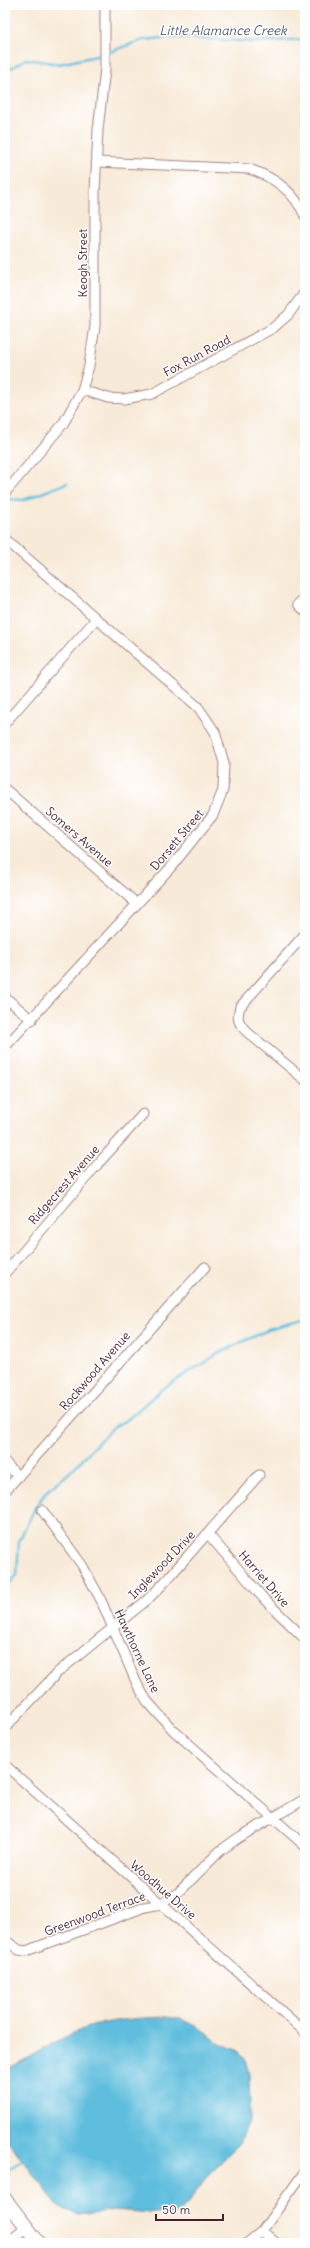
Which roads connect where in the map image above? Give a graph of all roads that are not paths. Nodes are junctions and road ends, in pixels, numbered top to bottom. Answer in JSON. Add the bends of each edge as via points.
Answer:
{"nodes":[{"id":1,"x":105,"y":5,"type":"edge"},
{"id":2,"x":97,"y":162,"type":"junction"},
{"id":3,"x":305,"y":216,"type":"edge"},
{"id":4,"x":305,"y":292,"type":"edge"},
{"id":5,"x":82,"y":390,"type":"junction"},
{"id":6,"x":5,"y":493,"type":"edge"},
{"id":7,"x":5,"y":539,"type":"edge"},
{"id":8,"x":96,"y":619,"type":"junction"},
{"id":9,"x":5,"y":723,"type":"edge"},
{"id":10,"x":5,"y":788,"type":"edge"},
{"id":11,"x":137,"y":904,"type":"junction"},
{"id":12,"x":305,"y":934,"type":"edge"},
{"id":13,"x":5,"y":997,"type":"edge"},
{"id":14,"x":32,"y":1020,"type":"junction"},
{"id":15,"x":5,"y":1047,"type":"edge"},
{"id":16,"x":305,"y":1080,"type":"edge"},
{"id":17,"x":143,"y":1114,"type":"dead end"},
{"id":18,"x":205,"y":1267,"type":"dead end"},
{"id":19,"x":5,"y":1274,"type":"edge"},
{"id":20,"x":5,"y":1462,"type":"edge"},
{"id":21,"x":259,"y":1475,"type":"dead end"},
{"id":22,"x":18,"y":1477,"type":"junction"},
{"id":23,"x":5,"y":1491,"type":"edge"},
{"id":24,"x":42,"y":1510,"type":"dead end"},
{"id":25,"x":208,"y":1534,"type":"junction"},
{"id":26,"x":113,"y":1628,"type":"junction"},
{"id":27,"x":305,"y":1639,"type":"edge"},
{"id":28,"x":5,"y":1728,"type":"edge"},
{"id":29,"x":5,"y":1765,"type":"edge"},
{"id":30,"x":305,"y":1799,"type":"edge"},
{"id":31,"x":272,"y":1817,"type":"junction"},
{"id":32,"x":305,"y":1846,"type":"edge"},
{"id":33,"x":162,"y":1904,"type":"junction"},
{"id":34,"x":5,"y":1940,"type":"edge"},
{"id":35,"x":305,"y":2032,"type":"edge"},
{"id":36,"x":305,"y":2170,"type":"edge"},
{"id":37,"x":5,"y":2199,"type":"edge"},
{"id":38,"x":27,"y":2227,"type":"junction"},
{"id":39,"x":262,"y":2231,"type":"junction"},
{"id":40,"x":7,"y":2243,"type":"edge"},
{"id":41,"x":39,"y":2243,"type":"edge"},
{"id":42,"x":247,"y":2243,"type":"edge"},
{"id":43,"x":276,"y":2243,"type":"edge"}],
"edges":[{"from":1,"to":2,"type":"street","name":"Keogh Street","via":[[105,69]]},
{"from":2,"to":3,"type":"street","via":[[249,169],[282,186],[295,199]]},
{"from":2,"to":5,"type":"street","name":"Keogh Street","via":[[95,326],[89,366]]},
{"from":4,"to":5,"type":"street","name":"Fox Run Road","via":[[288,315],[273,328],[152,394],[118,399]]},
{"from":5,"to":6,"type":"street","name":"Keogh Street","via":[[53,438]]},
{"from":7,"to":8,"type":"street","name":"Dorsett Street"},
{"from":8,"to":9,"type":"street"},
{"from":8,"to":11,"type":"street","name":"Dorsett Street","via":[[198,708],[215,732],[224,763],[222,790],[213,815]]},
{"from":10,"to":11,"type":"street","name":"Somers Avenue"},
{"from":11,"to":14,"type":"street","name":"Dorsett Street"},
{"from":12,"to":16,"type":"street","via":[[240,1007],[237,1015],[239,1025]]},
{"from":13,"to":14,"type":"street"},
{"from":14,"to":15,"type":"street","name":"Dorsett Street"},
{"from":17,"to":19,"type":"street","name":"Ridgecrest Avenue","via":[[96,1165]]},
{"from":18,"to":22,"type":"street","name":"Rockwood Avenue"},
{"from":20,"to":22,"type":"street"},
{"from":21,"to":25,"type":"street","name":"Inglewood Drive"},
{"from":22,"to":23,"type":"street","name":"Rockwood Avenue"},
{"from":24,"to":26,"type":"street","name":"Hawthorne Lane","via":[[82,1565]]},
{"from":25,"to":26,"type":"street","name":"Inglewood Drive","via":[[152,1595]]},
{"from":25,"to":27,"type":"street","name":"Harriet Drive","via":[[264,1599]]},
{"from":26,"to":28,"type":"street","name":"Inglewood Drive","via":[[58,1672]]},
{"from":26,"to":31,"type":"street","name":"Hawthorne Lane","via":[[137,1684],[156,1713]]},
{"from":29,"to":33,"type":"street","name":"Woodhue Drive"},
{"from":30,"to":31,"type":"street","name":"Greenwood Terrace"},
{"from":31,"to":32,"type":"street","name":"Hawthorne Lane"},
{"from":31,"to":33,"type":"street","name":"Greenwood Terrace","via":[[220,1851],[178,1893]]},
{"from":33,"to":34,"type":"street","name":"Greenwood Terrace","via":[[144,1907],[26,1951],[19,1950]]},
{"from":33,"to":35,"type":"street","name":"Woodhue Drive"},
{"from":36,"to":39,"type":"street"},
{"from":37,"to":38,"type":"street"},
{"from":38,"to":40,"type":"street"},
{"from":38,"to":41,"type":"street"},
{"from":39,"to":42,"type":"street"},
{"from":39,"to":43,"type":"street"}]}
